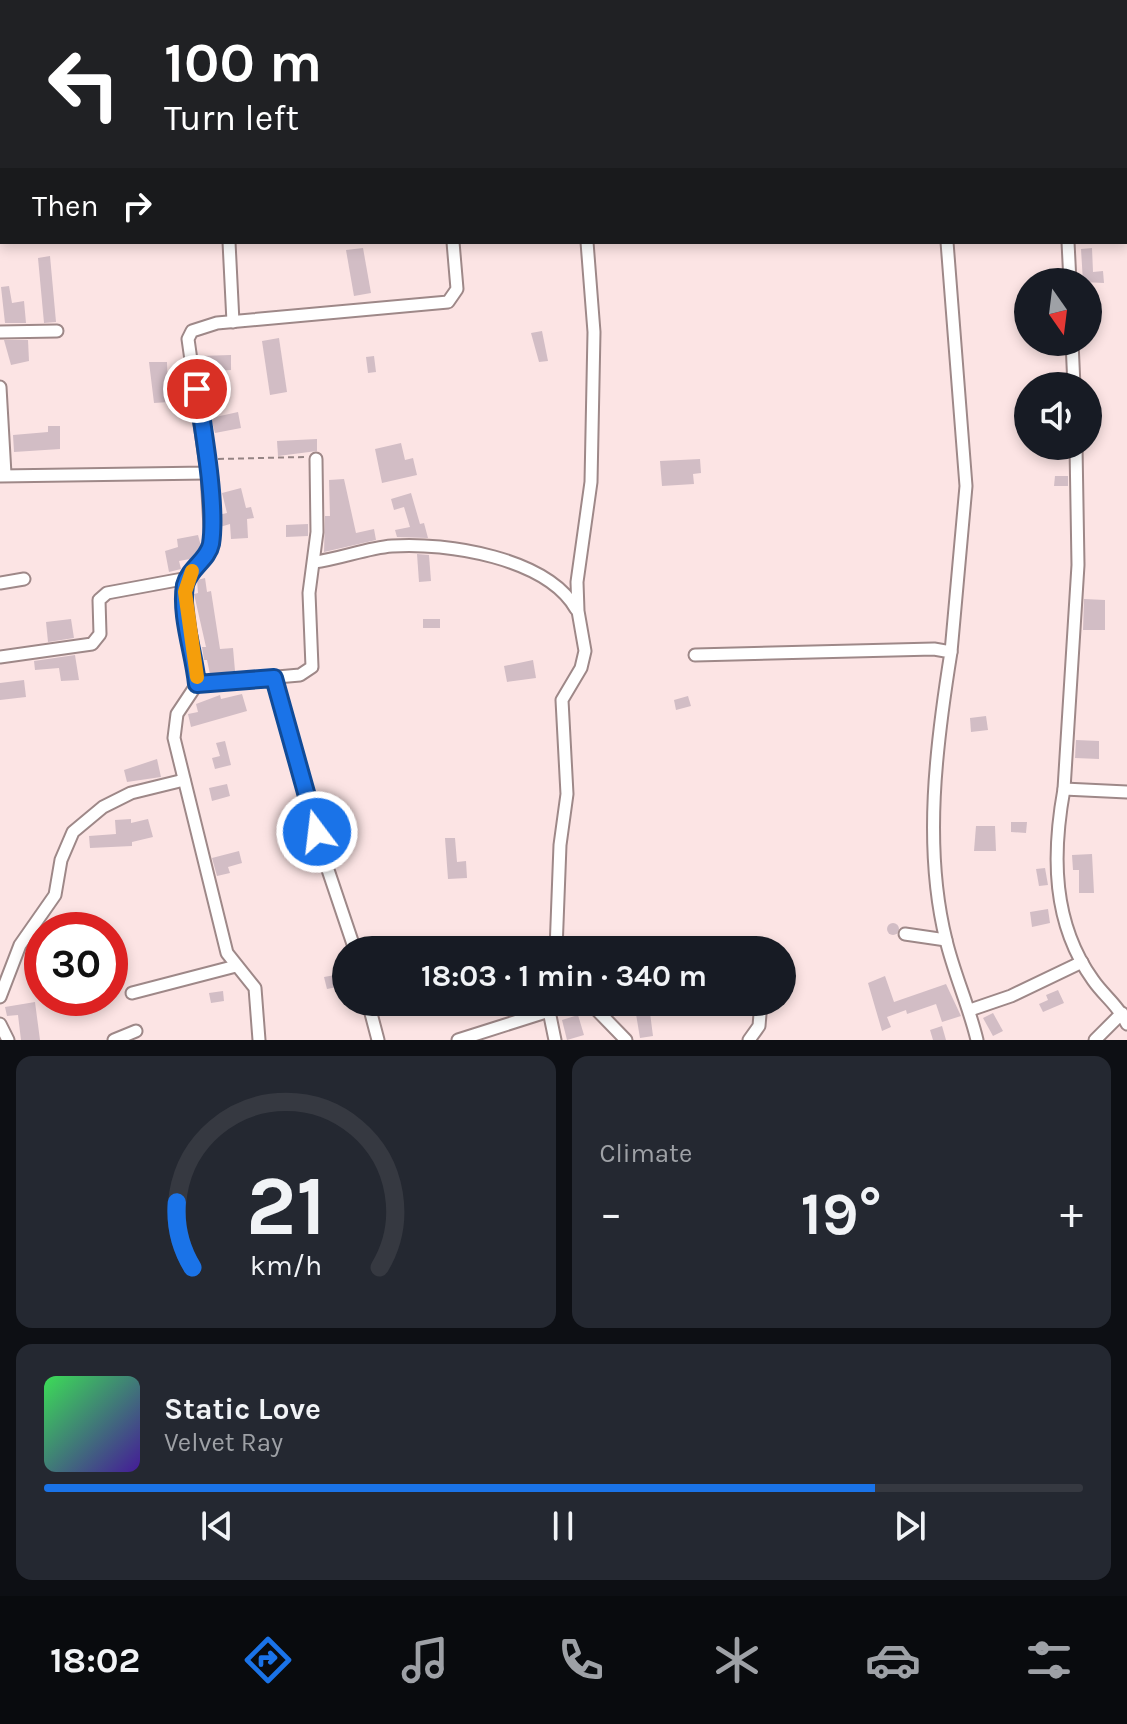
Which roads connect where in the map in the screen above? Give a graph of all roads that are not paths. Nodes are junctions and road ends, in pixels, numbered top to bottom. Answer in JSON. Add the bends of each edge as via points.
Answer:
{"nodes":[{"id":1,"x":229,"y":244,"type":"edge"},
{"id":2,"x":453,"y":244,"type":"edge"},
{"id":3,"x":587,"y":244,"type":"edge"},
{"id":4,"x":947,"y":244,"type":"edge"},
{"id":5,"x":1068,"y":244,"type":"edge"},
{"id":6,"x":1069,"y":268,"type":"edge"},
{"id":7,"x":233,"y":322,"type":"junction"},
{"id":8,"x":57,"y":331,"type":"dead end"},
{"id":9,"x":0,"y":332,"type":"edge"},
{"id":10,"x":0,"y":387,"type":"edge"},
{"id":11,"x":316,"y":459,"type":"road end"},
{"id":12,"x":1076,"y":460,"type":"edge"},
{"id":13,"x":207,"y":473,"type":"junction"},
{"id":14,"x":2,"y":475,"type":"edge"},
{"id":15,"x":314,"y":562,"type":"junction"},
{"id":16,"x":188,"y":578,"type":"junction"},
{"id":17,"x":24,"y":579,"type":"dead end"},
{"id":18,"x":0,"y":583,"type":"edge"},
{"id":19,"x":578,"y":611,"type":"junction"},
{"id":20,"x":951,"y":652,"type":"junction"},
{"id":21,"x":695,"y":655,"type":"dead end"},
{"id":22,"x":0,"y":657,"type":"edge"},
{"id":23,"x":274,"y":678,"type":"junction"},
{"id":24,"x":197,"y":684,"type":"junction"},
{"id":25,"x":184,"y":780,"type":"junction"},
{"id":26,"x":1064,"y":789,"type":"junction"},
{"id":27,"x":1127,"y":792,"type":"edge"},
{"id":28,"x":905,"y":934,"type":"dead end"},
{"id":29,"x":350,"y":936,"type":"edge"},
{"id":30,"x":557,"y":936,"type":"edge"},
{"id":31,"x":946,"y":940,"type":"junction"},
{"id":32,"x":1082,"y":962,"type":"junction"},
{"id":33,"x":236,"y":966,"type":"junction"},
{"id":34,"x":132,"y":993,"type":"dead end"},
{"id":35,"x":0,"y":997,"type":"edge"},
{"id":36,"x":970,"y":1010,"type":"junction"},
{"id":37,"x":372,"y":1016,"type":"edge"},
{"id":38,"x":527,"y":1016,"type":"edge"},
{"id":39,"x":554,"y":1016,"type":"edge"},
{"id":40,"x":603,"y":1016,"type":"edge"},
{"id":41,"x":760,"y":1016,"type":"edge"},
{"id":42,"x":1124,"y":1018,"type":"edge"},
{"id":43,"x":0,"y":1024,"type":"edge"},
{"id":44,"x":136,"y":1031,"type":"dead end"},
{"id":45,"x":8,"y":1040,"type":"edge"},
{"id":46,"x":114,"y":1040,"type":"edge"},
{"id":47,"x":259,"y":1040,"type":"edge"},
{"id":48,"x":378,"y":1040,"type":"edge"},
{"id":49,"x":458,"y":1040,"type":"edge"},
{"id":50,"x":555,"y":1040,"type":"edge"},
{"id":51,"x":626,"y":1040,"type":"edge"},
{"id":52,"x":749,"y":1040,"type":"edge"},
{"id":53,"x":977,"y":1040,"type":"edge"},
{"id":54,"x":1095,"y":1040,"type":"edge"}],
"edges":[{"from":1,"to":7,"type":"street"},
{"from":2,"to":7,"type":"street","via":[[457,289],[448,302]]},
{"from":3,"to":19,"type":"street","via":[[594,332],[591,482]]},
{"from":4,"to":20,"type":"street","via":[[966,486]]},
{"from":5,"to":6,"type":"street"},
{"from":7,"to":13,"type":"street","via":[[198,326],[188,339]]},
{"from":8,"to":9,"type":"street"},
{"from":10,"to":14,"type":"street"},
{"from":11,"to":15,"type":"street"},
{"from":12,"to":26,"type":"street","via":[[1078,565]]},
{"from":13,"to":14,"type":"street"},
{"from":13,"to":16,"type":"street","via":[[211,546]]},
{"from":15,"to":19,"type":"street","via":[[394,546],[478,552],[559,586]]},
{"from":15,"to":23,"type":"street","via":[[309,593],[312,667],[300,675]]},
{"from":16,"to":22,"type":"street","via":[[107,593],[99,600],[100,634],[92,644]]},
{"from":16,"to":24,"type":"street","via":[[186,612]]},
{"from":17,"to":18,"type":"street"},
{"from":19,"to":30,"type":"street","via":[[585,651],[562,700],[567,794]]},
{"from":20,"to":21,"type":"street"},
{"from":20,"to":31,"type":"street","via":[[937,747],[934,862]]},
{"from":23,"to":24,"type":"street"},
{"from":23,"to":29,"type":"street"},
{"from":24,"to":25,"type":"street","via":[[174,725]]},
{"from":25,"to":33,"type":"street","via":[[227,953]]},
{"from":25,"to":35,"type":"street","via":[[131,793],[103,807],[73,832],[49,908],[20,945]]},
{"from":26,"to":27,"type":"street"},
{"from":26,"to":32,"type":"street","via":[[1056,865],[1059,896],[1065,926]]},
{"from":28,"to":31,"type":"street"},
{"from":31,"to":36,"type":"street"},
{"from":32,"to":36,"type":"street"},
{"from":32,"to":42,"type":"street"},
{"from":33,"to":34,"type":"street"},
{"from":33,"to":47,"type":"street","via":[[255,988]]},
{"from":36,"to":53,"type":"street"},
{"from":37,"to":48,"type":"street"},
{"from":38,"to":49,"type":"street"},
{"from":39,"to":50,"type":"street"},
{"from":40,"to":51,"type":"street"},
{"from":41,"to":52,"type":"street"},
{"from":42,"to":54,"type":"street"},
{"from":43,"to":45,"type":"street"},
{"from":44,"to":46,"type":"street"}]}
